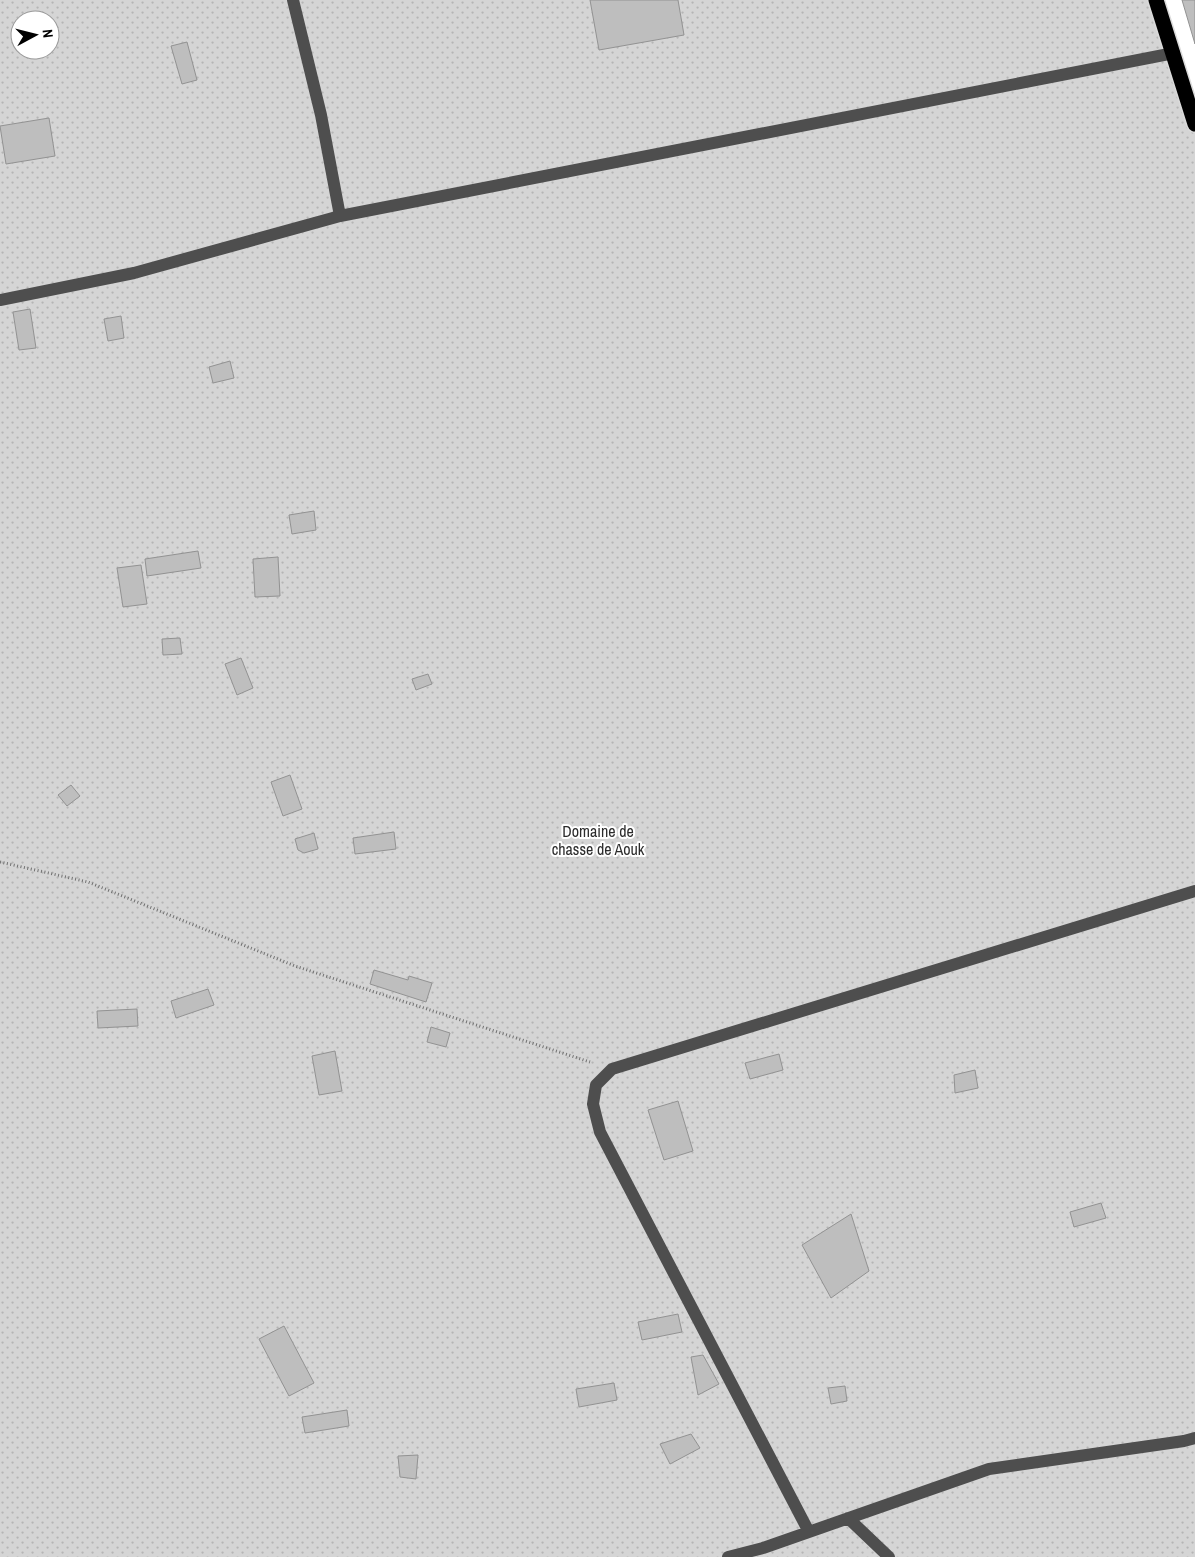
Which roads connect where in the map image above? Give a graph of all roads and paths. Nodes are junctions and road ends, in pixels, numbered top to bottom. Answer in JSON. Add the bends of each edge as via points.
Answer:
{"nodes":[{"id":1,"x":293,"y":0,"type":"edge"},
{"id":2,"x":1156,"y":0,"type":"edge"},
{"id":3,"x":1174,"y":54,"type":"junction"},
{"id":4,"x":1195,"y":124,"type":"edge"},
{"id":5,"x":340,"y":216,"type":"junction"},
{"id":6,"x":0,"y":300,"type":"edge"},
{"id":7,"x":0,"y":862,"type":"edge"},
{"id":8,"x":1195,"y":892,"type":"edge"},
{"id":9,"x":612,"y":1069,"type":"junction"},
{"id":10,"x":1195,"y":1438,"type":"edge"},
{"id":11,"x":848,"y":1518,"type":"junction"},
{"id":12,"x":809,"y":1532,"type":"junction"},
{"id":13,"x":762,"y":1553,"type":"edge"},
{"id":14,"x":728,"y":1557,"type":"edge"},
{"id":15,"x":889,"y":1557,"type":"edge"}],
"edges":[{"from":1,"to":5,"type":"street"},
{"from":2,"to":3,"type":"highway"},
{"from":3,"to":4,"type":"highway"},
{"from":3,"to":5,"type":"street"},
{"from":5,"to":6,"type":"street","via":[[134,273]]},
{"from":7,"to":9,"type":"path","via":[[88,882],[295,966]]},
{"from":8,"to":9,"type":"street"},
{"from":9,"to":12,"type":"street","via":[[596,1086],[593,1104],[600,1132]]},
{"from":10,"to":11,"type":"street","via":[[989,1469]]},
{"from":11,"to":12,"type":"street"},
{"from":11,"to":15,"type":"street"},
{"from":12,"to":13,"type":"street"},
{"from":13,"to":14,"type":"street"}]}
